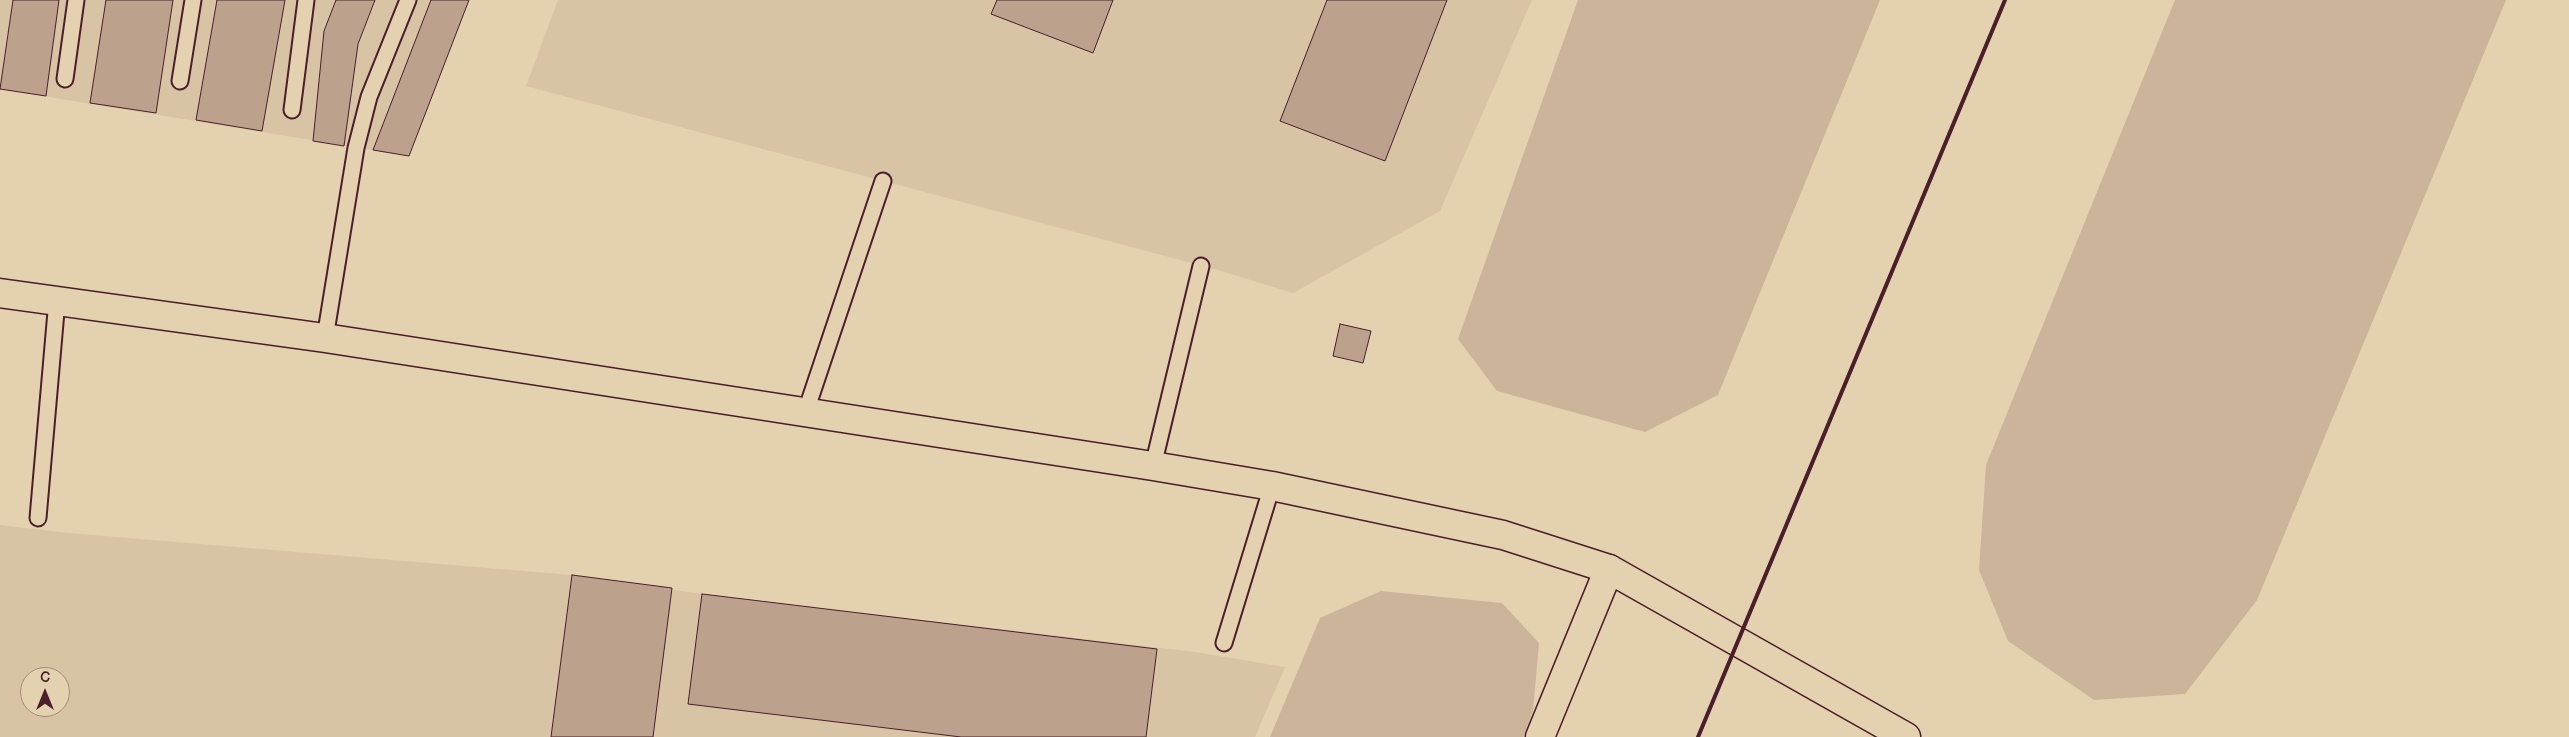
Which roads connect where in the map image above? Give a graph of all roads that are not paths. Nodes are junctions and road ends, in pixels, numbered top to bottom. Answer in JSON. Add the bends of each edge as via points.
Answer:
{"nodes":[{"id":1,"x":76,"y":0,"type":"edge"},
{"id":2,"x":193,"y":0,"type":"edge"},
{"id":3,"x":306,"y":0,"type":"edge"},
{"id":4,"x":408,"y":0,"type":"edge"},
{"id":5,"x":65,"y":79,"type":"dead end"},
{"id":6,"x":180,"y":82,"type":"dead end"},
{"id":7,"x":292,"y":110,"type":"dead end"},
{"id":8,"x":883,"y":182,"type":"dead end"},
{"id":9,"x":1201,"y":266,"type":"dead end"},
{"id":10,"x":0,"y":292,"type":"edge"},
{"id":11,"x":57,"y":300,"type":"junction"},
{"id":12,"x":325,"y":338,"type":"junction"},
{"id":13,"x":806,"y":411,"type":"junction"},
{"id":14,"x":1153,"y":466,"type":"junction"},
{"id":15,"x":1272,"y":486,"type":"junction"},
{"id":16,"x":38,"y":518,"type":"dead end"},
{"id":17,"x":1609,"y":569,"type":"junction"},
{"id":18,"x":1224,"y":643,"type":"dead end"},
{"id":19,"x":1540,"y":737,"type":"edge"},
{"id":20,"x":1906,"y":737,"type":"edge"}],
"edges":[{"from":1,"to":5,"type":"lane"},
{"from":2,"to":6,"type":"lane"},
{"from":3,"to":7,"type":"lane"},
{"from":4,"to":12,"type":"lane","via":[[369,97],[356,148]]},
{"from":8,"to":13,"type":"lane"},
{"from":9,"to":14,"type":"lane"},
{"from":10,"to":11,"type":"street"},
{"from":11,"to":12,"type":"street"},
{"from":11,"to":16,"type":"lane"},
{"from":12,"to":13,"type":"street"},
{"from":13,"to":14,"type":"street"},
{"from":14,"to":15,"type":"street"},
{"from":15,"to":17,"type":"street","via":[[1503,535]]},
{"from":15,"to":18,"type":"lane"},
{"from":17,"to":19,"type":"street"},
{"from":17,"to":20,"type":"street"}]}
